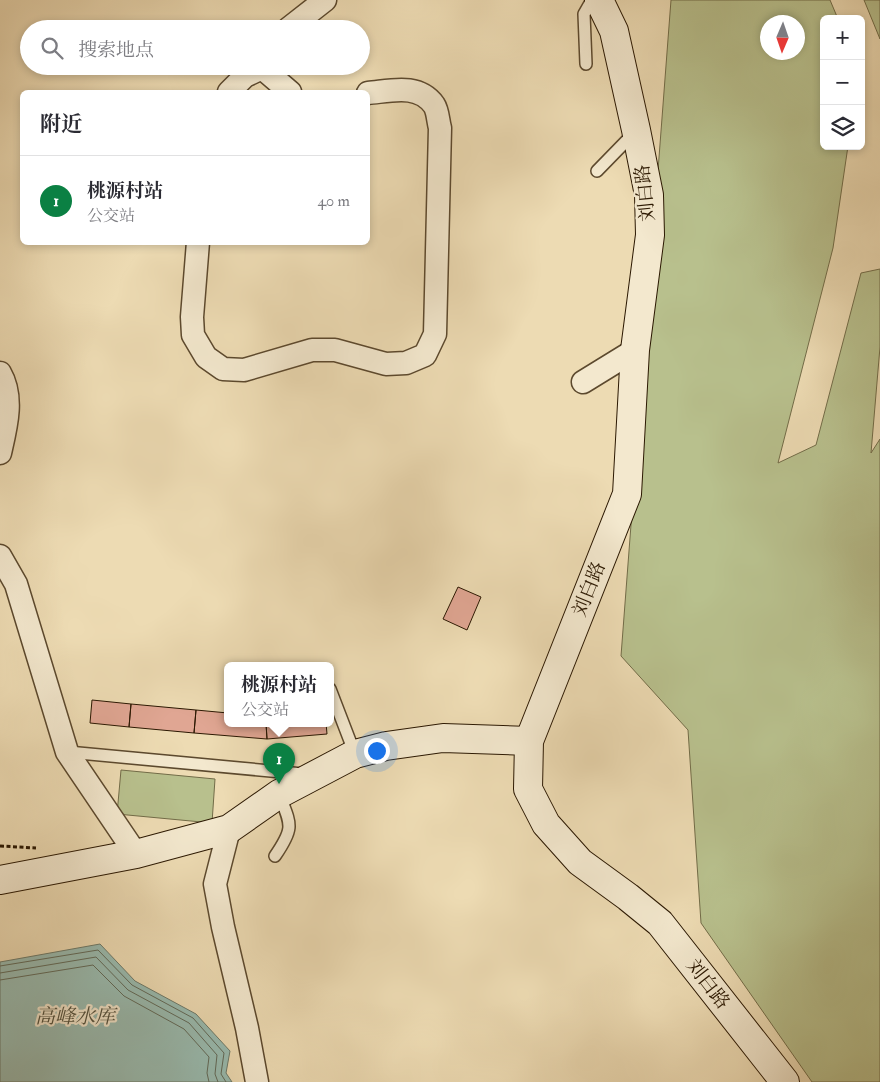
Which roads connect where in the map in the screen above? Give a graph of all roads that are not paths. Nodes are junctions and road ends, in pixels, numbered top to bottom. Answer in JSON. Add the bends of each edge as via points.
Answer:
{"nodes":[{"id":1,"x":325,"y":0,"type":"edge"},
{"id":2,"x":592,"y":0,"type":"edge"},
{"id":3,"x":599,"y":0,"type":"edge"},
{"id":4,"x":299,"y":20,"type":"edge"},
{"id":5,"x":586,"y":64,"type":"dead end"},
{"id":6,"x":247,"y":75,"type":"edge"},
{"id":7,"x":271,"y":75,"type":"edge"},
{"id":8,"x":231,"y":90,"type":"edge"},
{"id":9,"x":288,"y":90,"type":"edge"},
{"id":10,"x":370,"y":93,"type":"edge"},
{"id":11,"x":636,"y":130,"type":"junction"},
{"id":12,"x":597,"y":172,"type":"dead end"},
{"id":13,"x":198,"y":245,"type":"edge"},
{"id":14,"x":635,"y":350,"type":"junction"},
{"id":15,"x":0,"y":373,"type":"edge"},
{"id":16,"x":583,"y":382,"type":"dead end"},
{"id":17,"x":0,"y":453,"type":"edge"},
{"id":18,"x":0,"y":556,"type":"edge"},
{"id":19,"x":334,"y":699,"type":"edge"},
{"id":20,"x":529,"y":741,"type":"junction"},
{"id":21,"x":67,"y":752,"type":"junction"},
{"id":22,"x":355,"y":754,"type":"junction"},
{"id":23,"x":315,"y":775,"type":"junction"},
{"id":24,"x":279,"y":794,"type":"junction"},
{"id":25,"x":230,"y":829,"type":"junction"},
{"id":26,"x":136,"y":854,"type":"junction"},
{"id":27,"x":275,"y":856,"type":"dead end"},
{"id":28,"x":0,"y":880,"type":"edge"},
{"id":29,"x":257,"y":1082,"type":"edge"},
{"id":30,"x":785,"y":1082,"type":"edge"}],
"edges":[{"from":1,"to":4,"type":"street"},
{"from":2,"to":5,"type":"lane","via":[[584,14]]},
{"from":3,"to":11,"type":"street","name":"刘白路","via":[[614,31]]},
{"from":6,"to":8,"type":"street"},
{"from":7,"to":9,"type":"street"},
{"from":10,"to":13,"type":"street","via":[[408,89],[422,94],[435,106],[440,128],[435,334],[425,355],[406,363],[386,364],[335,350],[312,350],[244,370],[223,369],[206,357],[193,335]]},
{"from":11,"to":12,"type":"lane"},
{"from":11,"to":14,"type":"street","name":"刘白路","via":[[649,195],[650,235]]},
{"from":14,"to":16,"type":"street"},
{"from":14,"to":20,"type":"street","name":"刘白路","via":[[628,494]]},
{"from":15,"to":17,"type":"street","via":[[6,392],[7,419]]},
{"from":18,"to":21,"type":"street","via":[[16,584]]},
{"from":19,"to":22,"type":"lane"},
{"from":20,"to":22,"type":"street","via":[[443,738]]},
{"from":20,"to":30,"type":"street","name":"刘白路","via":[[528,789],[546,824],[580,862],[660,923]]},
{"from":21,"to":23,"type":"lane"},
{"from":21,"to":26,"type":"street"},
{"from":22,"to":23,"type":"street"},
{"from":23,"to":24,"type":"street"},
{"from":24,"to":25,"type":"street"},
{"from":24,"to":27,"type":"lane","via":[[290,830]]},
{"from":25,"to":26,"type":"street"},
{"from":25,"to":29,"type":"street","via":[[215,884]]},
{"from":26,"to":28,"type":"street"}]}
